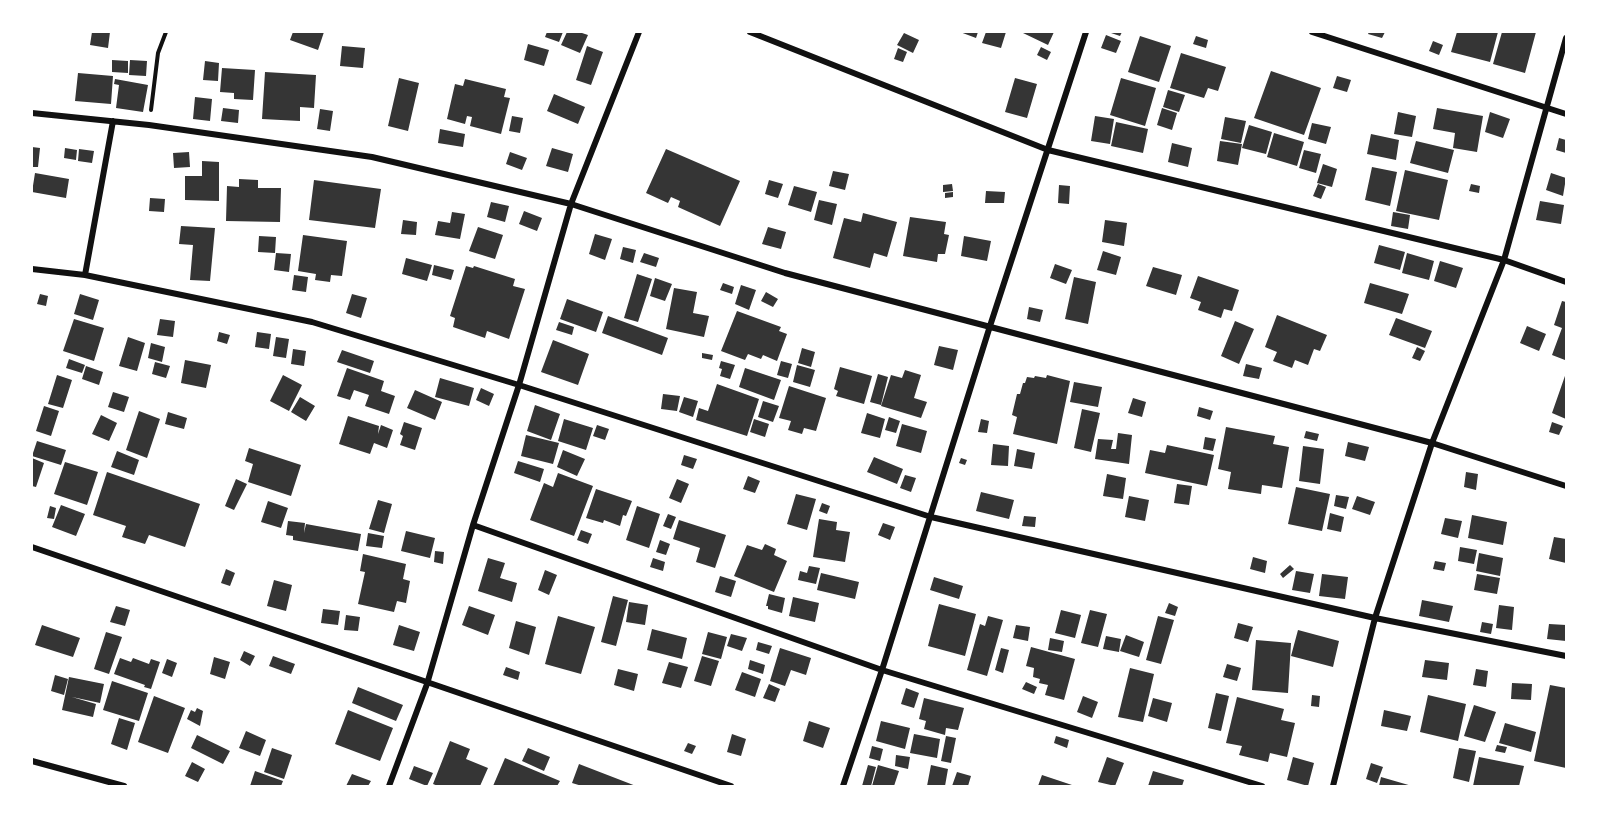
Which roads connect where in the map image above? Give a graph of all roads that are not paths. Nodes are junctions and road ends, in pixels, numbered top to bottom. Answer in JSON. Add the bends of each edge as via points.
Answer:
{"nodes":[{"id":1,"x":639,"y":32,"type":"edge"},
{"id":2,"x":750,"y":32,"type":"edge"},
{"id":3,"x":1086,"y":32,"type":"edge"},
{"id":4,"x":1312,"y":32,"type":"edge"},
{"id":5,"x":1566,"y":38,"type":"edge"},
{"id":6,"x":1547,"y":108,"type":"junction"},
{"id":7,"x":32,"y":112,"type":"edge"},
{"id":8,"x":1566,"y":114,"type":"edge"},
{"id":9,"x":113,"y":121,"type":"junction"},
{"id":10,"x":1048,"y":150,"type":"junction"},
{"id":11,"x":572,"y":204,"type":"junction"},
{"id":12,"x":1504,"y":260,"type":"junction"},
{"id":13,"x":32,"y":269,"type":"edge"},
{"id":14,"x":85,"y":275,"type":"junction"},
{"id":15,"x":1566,"y":282,"type":"edge"},
{"id":16,"x":990,"y":326,"type":"junction"},
{"id":17,"x":519,"y":385,"type":"junction"},
{"id":18,"x":1431,"y":443,"type":"junction"},
{"id":19,"x":1566,"y":486,"type":"edge"},
{"id":20,"x":931,"y":517,"type":"junction"},
{"id":21,"x":473,"y":525,"type":"junction"},
{"id":22,"x":32,"y":547,"type":"edge"},
{"id":23,"x":1375,"y":618,"type":"junction"},
{"id":24,"x":1566,"y":656,"type":"edge"},
{"id":25,"x":882,"y":670,"type":"junction"},
{"id":26,"x":427,"y":684,"type":"junction"},
{"id":27,"x":32,"y":761,"type":"edge"},
{"id":28,"x":124,"y":786,"type":"edge"},
{"id":29,"x":389,"y":786,"type":"edge"},
{"id":30,"x":731,"y":786,"type":"edge"},
{"id":31,"x":843,"y":786,"type":"edge"},
{"id":32,"x":1262,"y":786,"type":"edge"},
{"id":33,"x":1333,"y":786,"type":"edge"}],
"edges":[{"from":1,"to":11,"type":"street"},
{"from":2,"to":10,"type":"street"},
{"from":3,"to":10,"type":"street"},
{"from":4,"to":6,"type":"street"},
{"from":5,"to":6,"type":"street"},
{"from":6,"to":8,"type":"street"},
{"from":6,"to":12,"type":"street"},
{"from":7,"to":9,"type":"street"},
{"from":9,"to":11,"type":"street","via":[[372,158]]},
{"from":9,"to":14,"type":"street"},
{"from":10,"to":12,"type":"street"},
{"from":10,"to":16,"type":"street"},
{"from":11,"to":16,"type":"street","via":[[784,273]]},
{"from":11,"to":17,"type":"street"},
{"from":12,"to":15,"type":"street"},
{"from":12,"to":18,"type":"street"},
{"from":13,"to":14,"type":"street"},
{"from":14,"to":17,"type":"street","via":[[312,322]]},
{"from":16,"to":18,"type":"street"},
{"from":16,"to":20,"type":"street"},
{"from":17,"to":20,"type":"street"},
{"from":17,"to":21,"type":"street"},
{"from":18,"to":19,"type":"street"},
{"from":18,"to":23,"type":"street"},
{"from":20,"to":23,"type":"street"},
{"from":20,"to":25,"type":"street"},
{"from":21,"to":25,"type":"street"},
{"from":21,"to":26,"type":"street"},
{"from":22,"to":26,"type":"street"},
{"from":23,"to":24,"type":"street"},
{"from":23,"to":33,"type":"street"},
{"from":25,"to":31,"type":"street"},
{"from":25,"to":32,"type":"street"},
{"from":26,"to":29,"type":"street"},
{"from":26,"to":30,"type":"street"},
{"from":27,"to":28,"type":"street"}]}
